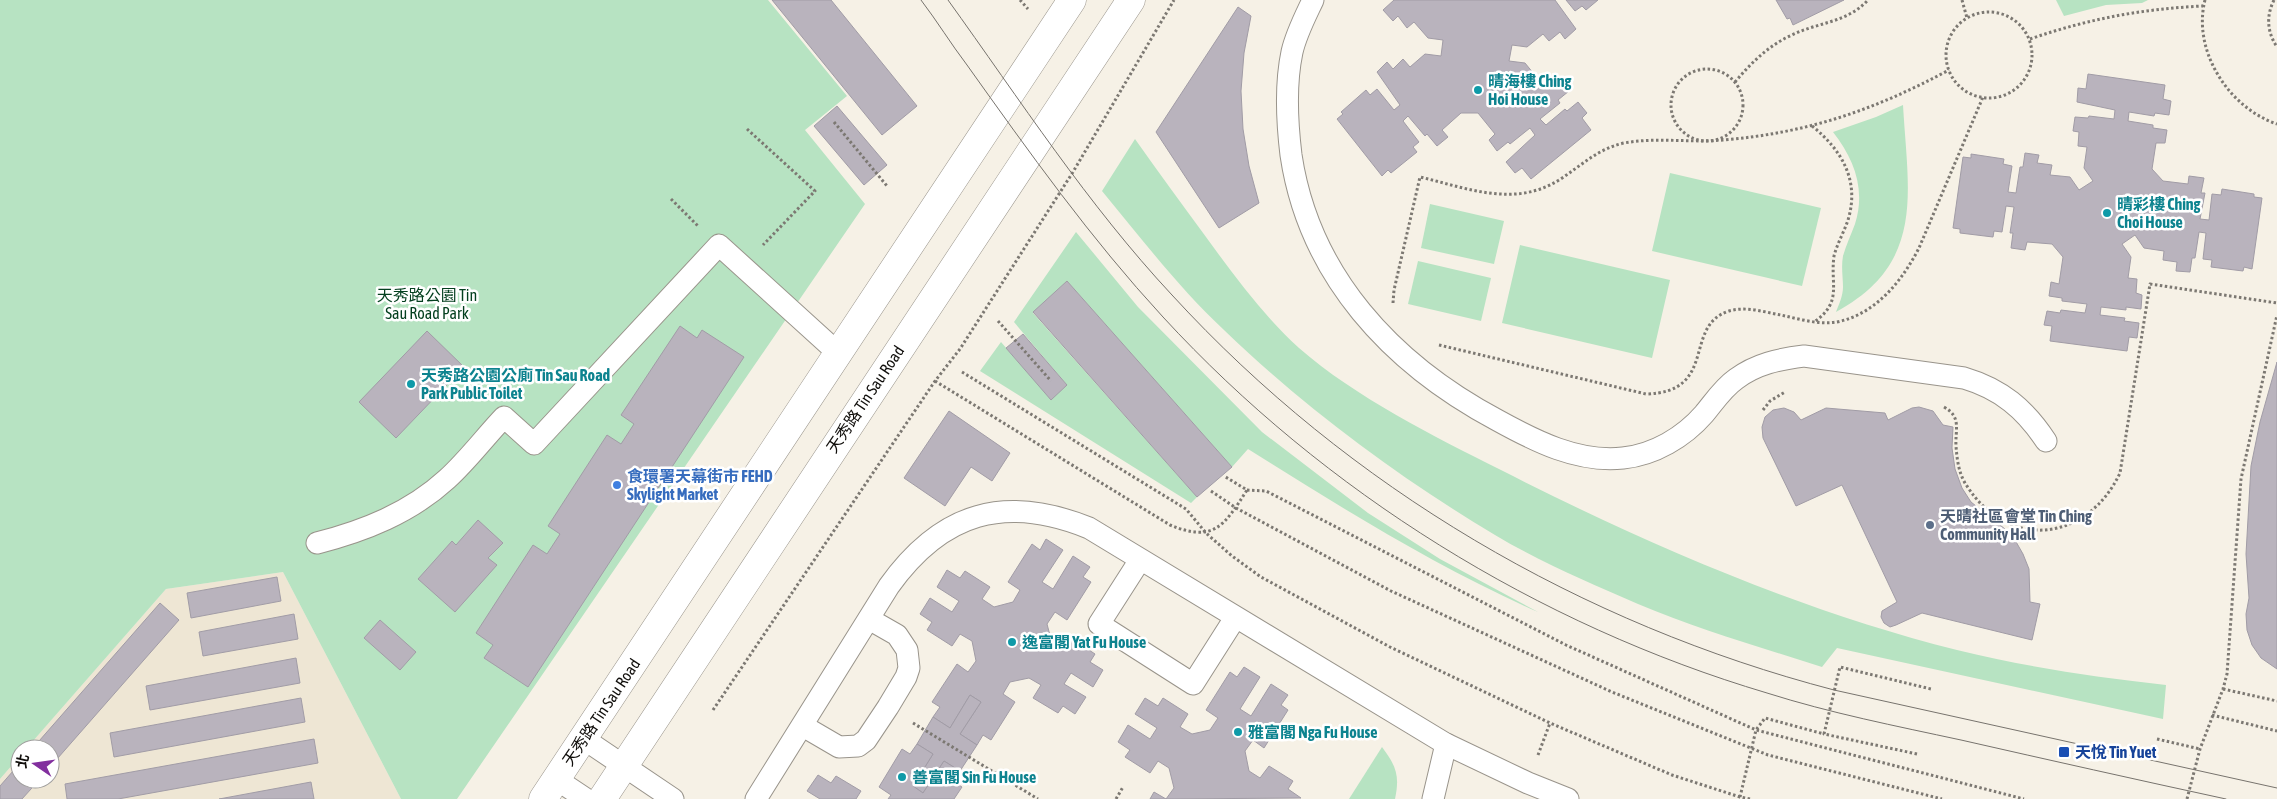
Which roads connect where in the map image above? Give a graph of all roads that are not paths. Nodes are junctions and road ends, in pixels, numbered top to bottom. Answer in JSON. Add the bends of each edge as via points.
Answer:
{"nodes":[{"id":1,"x":1072,"y":0,"type":"edge"},
{"id":2,"x":1131,"y":0,"type":"edge"},
{"id":3,"x":1313,"y":0,"type":"edge"},
{"id":4,"x":838,"y":353,"type":"junction"},
{"id":5,"x":2046,"y":441,"type":"dead end"},
{"id":6,"x":317,"y":543,"type":"dead end"},
{"id":7,"x":1140,"y":560,"type":"junction"},
{"id":8,"x":1235,"y":618,"type":"junction"},
{"id":9,"x":869,"y":619,"type":"junction"},
{"id":10,"x":803,"y":726,"type":"junction"},
{"id":11,"x":584,"y":739,"type":"junction"},
{"id":12,"x":1446,"y":744,"type":"junction"},
{"id":13,"x":624,"y":765,"type":"junction"},
{"id":14,"x":550,"y":789,"type":"edge"},
{"id":15,"x":586,"y":799,"type":"edge"},
{"id":16,"x":602,"y":799,"type":"edge"},
{"id":17,"x":673,"y":799,"type":"edge"},
{"id":18,"x":756,"y":799,"type":"edge"},
{"id":19,"x":1433,"y":799,"type":"edge"},
{"id":20,"x":1568,"y":799,"type":"edge"}],
"edges":[{"from":1,"to":4,"type":"street","name":"天秀路 Tin Sau Road"},
{"from":2,"to":13,"type":"street","name":"天秀路 Tin Sau Road"},
{"from":3,"to":5,"type":"lane","via":[[1292,52],[1288,94],[1288,135],[1303,210],[1333,274],[1353,303],[1413,364],[1484,414],[1573,455],[1599,460],[1625,458],[1650,452],[1688,430],[1735,379],[1755,367],[1779,359],[1804,356],[1982,383],[2026,412]]},
{"from":4,"to":6,"type":"lane","via":[[719,245],[534,444],[504,417],[447,479],[416,503],[367,528]]},
{"from":4,"to":11,"type":"street","name":"天秀路 Tin Sau Road"},
{"from":7,"to":8,"type":"lane"},
{"from":7,"to":8,"type":"lane","via":[[1099,624],[1193,684]]},
{"from":7,"to":9,"type":"lane","via":[[1089,528],[1063,517],[1008,511],[980,516],[953,526],[906,562]]},
{"from":8,"to":12,"type":"lane"},
{"from":9,"to":10,"type":"lane"},
{"from":9,"to":10,"type":"lane","via":[[896,635],[907,650],[909,668],[888,707],[866,740],[858,746],[839,747]]},
{"from":10,"to":18,"type":"lane"},
{"from":11,"to":13,"type":"lane"},
{"from":11,"to":14,"type":"street","name":"天秀路 Tin Sau Road"},
{"from":12,"to":19,"type":"lane"},
{"from":12,"to":20,"type":"lane"},
{"from":13,"to":16,"type":"street","name":"天秀路 Tin Sau Road"},
{"from":13,"to":17,"type":"lane"},
{"from":14,"to":15,"type":"lane"}]}
